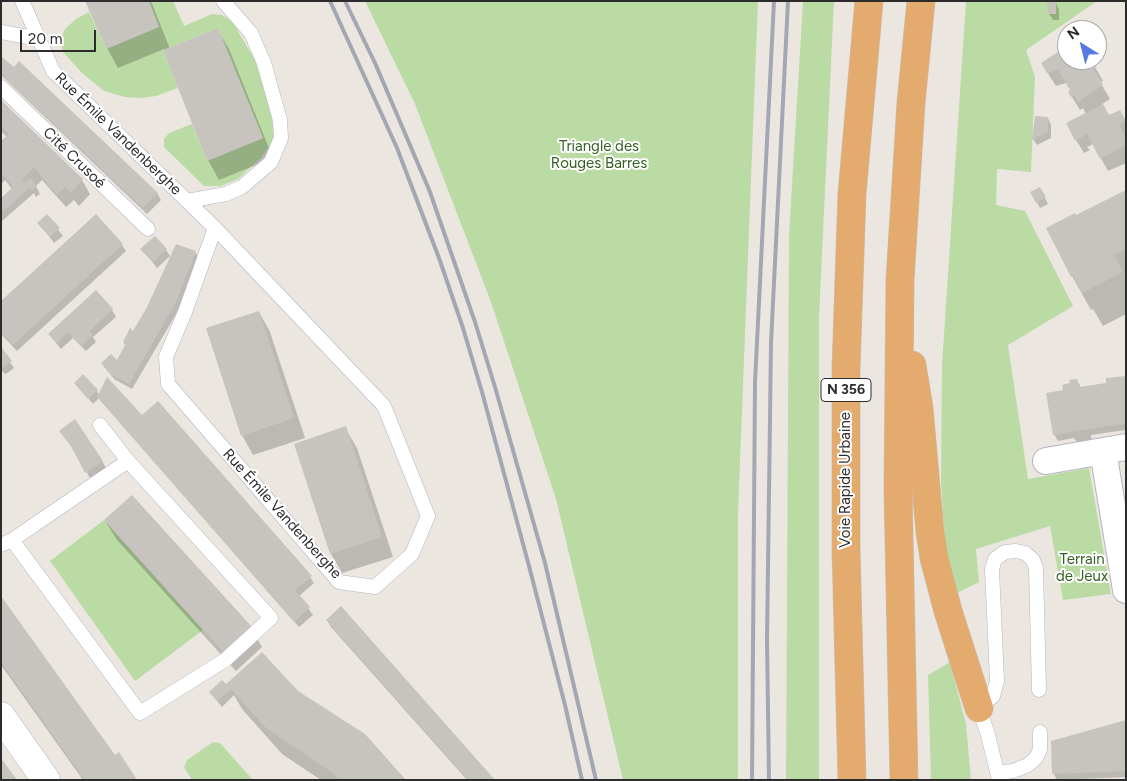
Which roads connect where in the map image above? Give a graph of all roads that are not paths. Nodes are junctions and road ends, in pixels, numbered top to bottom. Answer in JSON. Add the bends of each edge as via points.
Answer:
{"nodes":[{"id":1,"x":22,"y":1,"type":"edge"},
{"id":2,"x":223,"y":1,"type":"edge"},
{"id":3,"x":869,"y":1,"type":"edge"},
{"id":4,"x":921,"y":1,"type":"edge"},
{"id":5,"x":1,"y":32,"type":"edge"},
{"id":6,"x":38,"y":39,"type":"junction"},
{"id":7,"x":1,"y":87,"type":"edge"},
{"id":8,"x":187,"y":201,"type":"junction"},
{"id":9,"x":215,"y":228,"type":"junction"},
{"id":10,"x":148,"y":229,"type":"dead end"},
{"id":11,"x":900,"y":280,"type":"junction"},
{"id":12,"x":100,"y":425,"type":"dead end"},
{"id":13,"x":1114,"y":449,"type":"edge"},
{"id":14,"x":1046,"y":461,"type":"dead end"},
{"id":15,"x":128,"y":462,"type":"junction"},
{"id":16,"x":7,"y":543,"type":"edge"},
{"id":17,"x":1126,"y":590,"type":"edge"},
{"id":18,"x":1039,"y":690,"type":"dead end"},
{"id":19,"x":980,"y":708,"type":"junction"},
{"id":20,"x":1,"y":716,"type":"edge"},
{"id":21,"x":1040,"y":732,"type":"dead end"},
{"id":22,"x":999,"y":776,"type":"edge"},
{"id":23,"x":46,"y":780,"type":"edge"},
{"id":24,"x":852,"y":780,"type":"edge"},
{"id":25,"x":904,"y":780,"type":"edge"}],
"edges":[{"from":1,"to":6,"type":"lane","name":"Rue Émile Vandenberghe"},
{"from":2,"to":8,"type":"lane","name":"Rue Émile Vandenberghe","via":[[251,33],[264,63],[280,120],[281,138],[271,162],[242,187],[226,194]]},
{"from":3,"to":24,"type":"highway","name":"Voie Rapide Urbaine","number":"N 356","via":[[852,194],[846,369],[846,548]]},
{"from":4,"to":11,"type":"highway"},
{"from":5,"to":6,"type":"lane"},
{"from":6,"to":8,"type":"lane","name":"Rue Émile Vandenberghe","via":[[53,70]]},
{"from":7,"to":10,"type":"lane","name":"Cité Crusoé"},
{"from":8,"to":9,"type":"lane","name":"Rue Émile Vandenberghe"},
{"from":9,"to":9,"type":"lane","name":"Rue Émile Vandenberghe","via":[[384,406],[428,516],[412,554],[375,586],[339,582],[168,384],[166,356]]},
{"from":11,"to":19,"type":"highway","via":[[919,408],[932,549],[948,611]]},
{"from":11,"to":25,"type":"highway","via":[[898,489]]},
{"from":12,"to":15,"type":"lane"},
{"from":13,"to":14,"type":"street"},
{"from":13,"to":17,"type":"street"},
{"from":15,"to":16,"type":"lane"},
{"from":15,"to":16,"type":"lane","via":[[271,618],[225,660],[140,713]]},
{"from":18,"to":19,"type":"lane","via":[[1036,568],[1026,553],[1005,552],[995,559],[992,569],[997,681],[993,696]]},
{"from":19,"to":22,"type":"lane"},
{"from":20,"to":23,"type":"street"},
{"from":21,"to":22,"type":"lane","via":[[1040,749],[1036,758],[1028,765]]}]}
